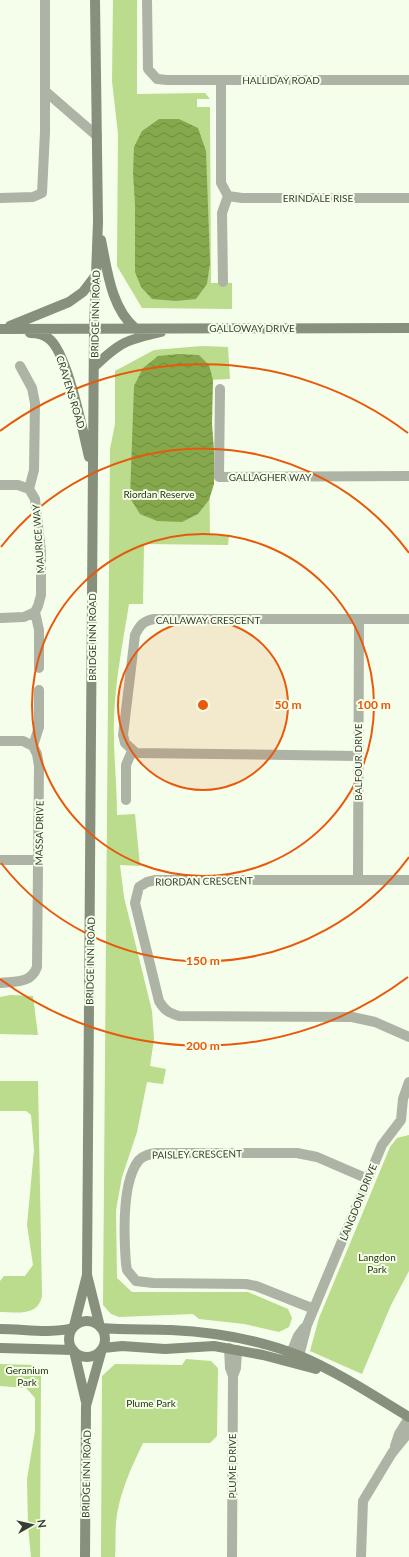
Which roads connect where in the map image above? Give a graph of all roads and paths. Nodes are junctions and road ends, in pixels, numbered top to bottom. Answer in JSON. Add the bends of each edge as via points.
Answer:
{"nodes":[{"id":1,"x":45,"y":0,"type":"edge"},
{"id":2,"x":95,"y":0,"type":"edge"},
{"id":3,"x":147,"y":0,"type":"edge"},
{"id":4,"x":221,"y":80,"type":"junction"},
{"id":5,"x":409,"y":80,"type":"edge"},
{"id":6,"x":45,"y":91,"type":"junction"},
{"id":7,"x":97,"y":136,"type":"junction"},
{"id":8,"x":228,"y":196,"type":"junction"},
{"id":9,"x":0,"y":198,"type":"edge"},
{"id":10,"x":409,"y":198,"type":"edge"},
{"id":11,"x":98,"y":222,"type":"junction"},
{"id":12,"x":96,"y":275,"type":"junction"},
{"id":13,"x":223,"y":282,"type":"dead end"},
{"id":14,"x":94,"y":328,"type":"junction"},
{"id":15,"x":135,"y":328,"type":"junction"},
{"id":16,"x":179,"y":328,"type":"junction"},
{"id":17,"x":409,"y":328,"type":"edge"},
{"id":18,"x":0,"y":329,"type":"edge"},
{"id":19,"x":20,"y":366,"type":"dead end"},
{"id":20,"x":94,"y":367,"type":"junction"},
{"id":21,"x":220,"y":389,"type":"dead end"},
{"id":22,"x":92,"y":475,"type":"junction"},
{"id":23,"x":409,"y":476,"type":"edge"},
{"id":24,"x":0,"y":485,"type":"edge"},
{"id":25,"x":29,"y":489,"type":"junction"},
{"id":26,"x":35,"y":612,"type":"junction"},
{"id":27,"x":0,"y":618,"type":"edge"},
{"id":28,"x":409,"y":619,"type":"edge"},
{"id":29,"x":359,"y":620,"type":"junction"},
{"id":30,"x":39,"y":668,"type":"dead end"},
{"id":31,"x":39,"y":690,"type":"dead end"},
{"id":32,"x":0,"y":741,"type":"edge"},
{"id":33,"x":32,"y":746,"type":"junction"},
{"id":34,"x":132,"y":751,"type":"junction"},
{"id":35,"x":358,"y":756,"type":"junction"},
{"id":36,"x":126,"y":800,"type":"dead end"},
{"id":37,"x":0,"y":860,"type":"edge"},
{"id":38,"x":38,"y":860,"type":"junction"},
{"id":39,"x":358,"y":880,"type":"junction"},
{"id":40,"x":409,"y":880,"type":"edge"},
{"id":41,"x":0,"y":983,"type":"edge"},
{"id":42,"x":409,"y":1037,"type":"edge"},
{"id":43,"x":409,"y":1082,"type":"edge"},
{"id":44,"x":405,"y":1122,"type":"edge"},
{"id":45,"x":368,"y":1179,"type":"junction"},
{"id":46,"x":87,"y":1275,"type":"junction"},
{"id":47,"x":314,"y":1309,"type":"junction"},
{"id":48,"x":74,"y":1327,"type":"junction"},
{"id":49,"x":101,"y":1327,"type":"junction"},
{"id":50,"x":0,"y":1329,"type":"edge"},
{"id":51,"x":234,"y":1338,"type":"junction"},
{"id":52,"x":0,"y":1348,"type":"edge"},
{"id":53,"x":102,"y":1348,"type":"junction"},
{"id":54,"x":233,"y":1349,"type":"junction"},
{"id":55,"x":73,"y":1351,"type":"junction"},
{"id":56,"x":294,"y":1357,"type":"junction"},
{"id":57,"x":86,"y":1406,"type":"junction"},
{"id":58,"x":409,"y":1418,"type":"edge"},
{"id":59,"x":409,"y":1432,"type":"edge"},
{"id":60,"x":392,"y":1453,"type":"junction"},
{"id":61,"x":85,"y":1557,"type":"edge"},
{"id":62,"x":232,"y":1557,"type":"edge"},
{"id":63,"x":361,"y":1557,"type":"edge"}],
"edges":[{"from":1,"to":6,"type":"street"},
{"from":2,"to":7,"type":"main road","name":"BRIDGE INN ROAD"},
{"from":3,"to":4,"type":"street","name":"HALLIDAY ROAD","via":[[148,69],[153,76],[167,80]]},
{"from":4,"to":5,"type":"street","name":"HALLIDAY ROAD"},
{"from":4,"to":8,"type":"street","via":[[221,184]]},
{"from":6,"to":7,"type":"street"},
{"from":6,"to":9,"type":"street","via":[[42,193],[33,197]]},
{"from":7,"to":11,"type":"main road","name":"BRIDGE INN ROAD"},
{"from":8,"to":10,"type":"street","name":"ERINDALE RISE"},
{"from":8,"to":13,"type":"street","via":[[222,213]]},
{"from":11,"to":12,"type":"main road","name":"BRIDGE INN ROAD"},
{"from":11,"to":15,"type":"main road","via":[[108,275],[123,316]]},
{"from":12,"to":14,"type":"main road","name":"BRIDGE INN ROAD"},
{"from":12,"to":18,"type":"main road","via":[[83,292],[69,302]]},
{"from":14,"to":15,"type":"main road","name":"GALLOWAY DRIVE"},
{"from":14,"to":18,"type":"main road"},
{"from":14,"to":20,"type":"main road","name":"BRIDGE INN ROAD"},
{"from":15,"to":16,"type":"main road","name":"GALLOWAY DRIVE"},
{"from":16,"to":17,"type":"main road","name":"GALLOWAY DRIVE"},
{"from":16,"to":20,"type":"main road","via":[[131,339],[115,347]]},
{"from":18,"to":22,"type":"main road","name":"CRAVENS ROAD","via":[[48,338],[59,351],[81,420]]},
{"from":19,"to":25,"type":"street","via":[[32,388],[35,403],[34,470]]},
{"from":20,"to":22,"type":"main road","name":"BRIDGE INN ROAD"},
{"from":21,"to":23,"type":"street","name":"GALLAGHER WAY","via":[[219,477]]},
{"from":22,"to":46,"type":"main road","name":"BRIDGE INN ROAD"},
{"from":24,"to":25,"type":"street","via":[[18,485]]},
{"from":25,"to":26,"type":"street","name":"MAURICE WAY","via":[[35,499],[41,552],[41,595]]},
{"from":26,"to":27,"type":"street","via":[[24,617]]},
{"from":26,"to":30,"type":"street","name":"MAURICE WAY","via":[[39,630]]},
{"from":28,"to":29,"type":"street","name":"CALLAWAY CRESCENT"},
{"from":29,"to":34,"type":"street","name":"CALLAWAY CRESCENT","via":[[148,620],[140,625],[132,650],[124,734],[126,743]]},
{"from":29,"to":35,"type":"street","name":"BALFOUR DRIVE"},
{"from":31,"to":33,"type":"street","via":[[39,727]]},
{"from":32,"to":33,"type":"street","via":[[23,741]]},
{"from":33,"to":38,"type":"street","name":"MASSA DRIVE","via":[[38,754],[39,766]]},
{"from":34,"to":35,"type":"street","via":[[144,754]]},
{"from":34,"to":36,"type":"street","via":[[126,765]]},
{"from":35,"to":39,"type":"street","name":"BALFOUR DRIVE"},
{"from":37,"to":38,"type":"street"},
{"from":38,"to":41,"type":"street","name":"MASSA DRIVE","via":[[37,967],[32,976],[23,982]]},
{"from":39,"to":40,"type":"street","name":"RIORDAN CRESCENT"},
{"from":39,"to":42,"type":"street","name":"RIORDAN CRESCENT","via":[[156,880],[139,887],[135,903],[159,1000],[164,1009],[179,1016],[352,1017],[375,1022]]},
{"from":43,"to":44,"type":"street","name":"LANGDON DRIVE","via":[[403,1098]]},
{"from":44,"to":45,"type":"street","name":"LANGDON DRIVE","via":[[382,1145]]},
{"from":45,"to":47,"type":"street","name":"LANGDON DRIVE"},
{"from":45,"to":47,"type":"street","name":"PAISLEY CRESCENT","via":[[317,1157],[297,1154],[156,1153],[140,1159],[135,1168],[126,1203],[124,1224],[127,1270],[136,1281],[246,1284]]},
{"from":46,"to":48,"type":"main road","name":"BRIDGE INN ROAD"},
{"from":46,"to":49,"type":"main road","name":"BRIDGE INN ROAD"},
{"from":47,"to":56,"type":"street","name":"LANGDON DRIVE","via":[[307,1325],[298,1336]]},
{"from":48,"to":49,"type":"main road","via":[[85,1321]]},
{"from":48,"to":50,"type":"main road","via":[[54,1332]]},
{"from":48,"to":55,"type":"main road","via":[[69,1339]]},
{"from":49,"to":51,"type":"main road","via":[[172,1330]]},
{"from":49,"to":53,"type":"main road","via":[[105,1338]]},
{"from":51,"to":54,"type":"main road"},
{"from":51,"to":56,"type":"main road"},
{"from":52,"to":55,"type":"main road"},
{"from":53,"to":54,"type":"main road","via":[[122,1346],[165,1349],[202,1346]]},
{"from":53,"to":55,"type":"main road","via":[[89,1357],[83,1357]]},
{"from":53,"to":57,"type":"main road","name":"BRIDGE INN ROAD"},
{"from":54,"to":56,"type":"main road"},
{"from":54,"to":62,"type":"street","name":"PLUME DRIVE","via":[[236,1368],[233,1376]]},
{"from":55,"to":57,"type":"main road","name":"BRIDGE INN ROAD"},
{"from":56,"to":58,"type":"main road","via":[[338,1376]]},
{"from":57,"to":61,"type":"main road","name":"BRIDGE INN ROAD"},
{"from":58,"to":60,"type":"street","via":[[399,1434]]},
{"from":59,"to":60,"type":"street"},
{"from":60,"to":63,"type":"street","via":[[363,1501]]}]}
